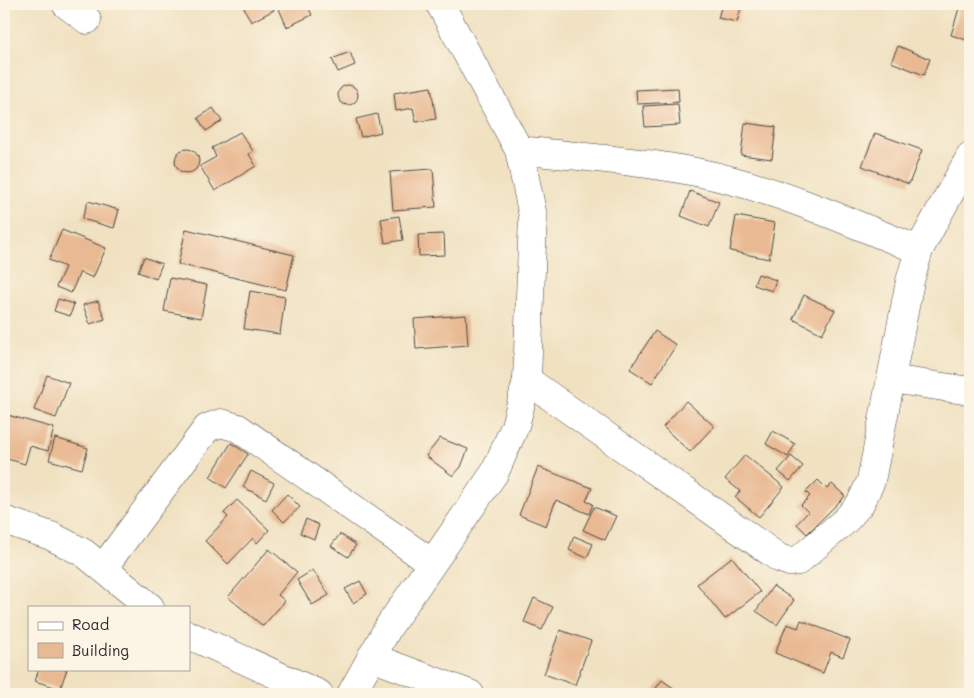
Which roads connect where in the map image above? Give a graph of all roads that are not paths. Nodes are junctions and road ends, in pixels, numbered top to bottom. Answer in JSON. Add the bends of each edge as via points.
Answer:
{"nodes":[{"id":1,"x":66,"y":4,"type":"edge"},
{"id":2,"x":440,"y":4,"type":"edge"},
{"id":3,"x":87,"y":20,"type":"dead end"},
{"id":4,"x":519,"y":150,"type":"junction"},
{"id":5,"x":970,"y":157,"type":"edge"},
{"id":6,"x":919,"y":250,"type":"junction"},
{"id":7,"x":891,"y":379,"type":"junction"},
{"id":8,"x":527,"y":380,"type":"junction"},
{"id":9,"x":970,"y":391,"type":"edge"},
{"id":10,"x":4,"y":520,"type":"edge"},
{"id":11,"x":432,"y":563,"type":"junction"},
{"id":12,"x":103,"y":568,"type":"junction"},
{"id":13,"x":149,"y":606,"type":"edge"},
{"id":14,"x":190,"y":635,"type":"edge"},
{"id":15,"x":371,"y":657,"type":"junction"},
{"id":16,"x":319,"y":694,"type":"edge"},
{"id":17,"x":351,"y":694,"type":"edge"},
{"id":18,"x":470,"y":694,"type":"edge"}],
"edges":[{"from":1,"to":3,"type":"street"},
{"from":2,"to":4,"type":"street"},
{"from":4,"to":6,"type":"street","via":[[663,166],[732,180],[779,194]]},
{"from":4,"to":8,"type":"street","via":[[533,216]]},
{"from":5,"to":6,"type":"street"},
{"from":6,"to":7,"type":"street"},
{"from":7,"to":8,"type":"street","via":[[871,480],[860,504],[798,560],[790,562],[779,558]]},
{"from":7,"to":9,"type":"street"},
{"from":8,"to":11,"type":"street","via":[[515,426],[495,472]]},
{"from":10,"to":12,"type":"street","via":[[51,536],[84,553]]},
{"from":11,"to":12,"type":"street","via":[[238,428],[221,424],[207,428]]},
{"from":11,"to":15,"type":"street","via":[[388,626]]},
{"from":12,"to":13,"type":"street"},
{"from":14,"to":16,"type":"street"},
{"from":15,"to":17,"type":"street"},
{"from":15,"to":18,"type":"street"}]}
